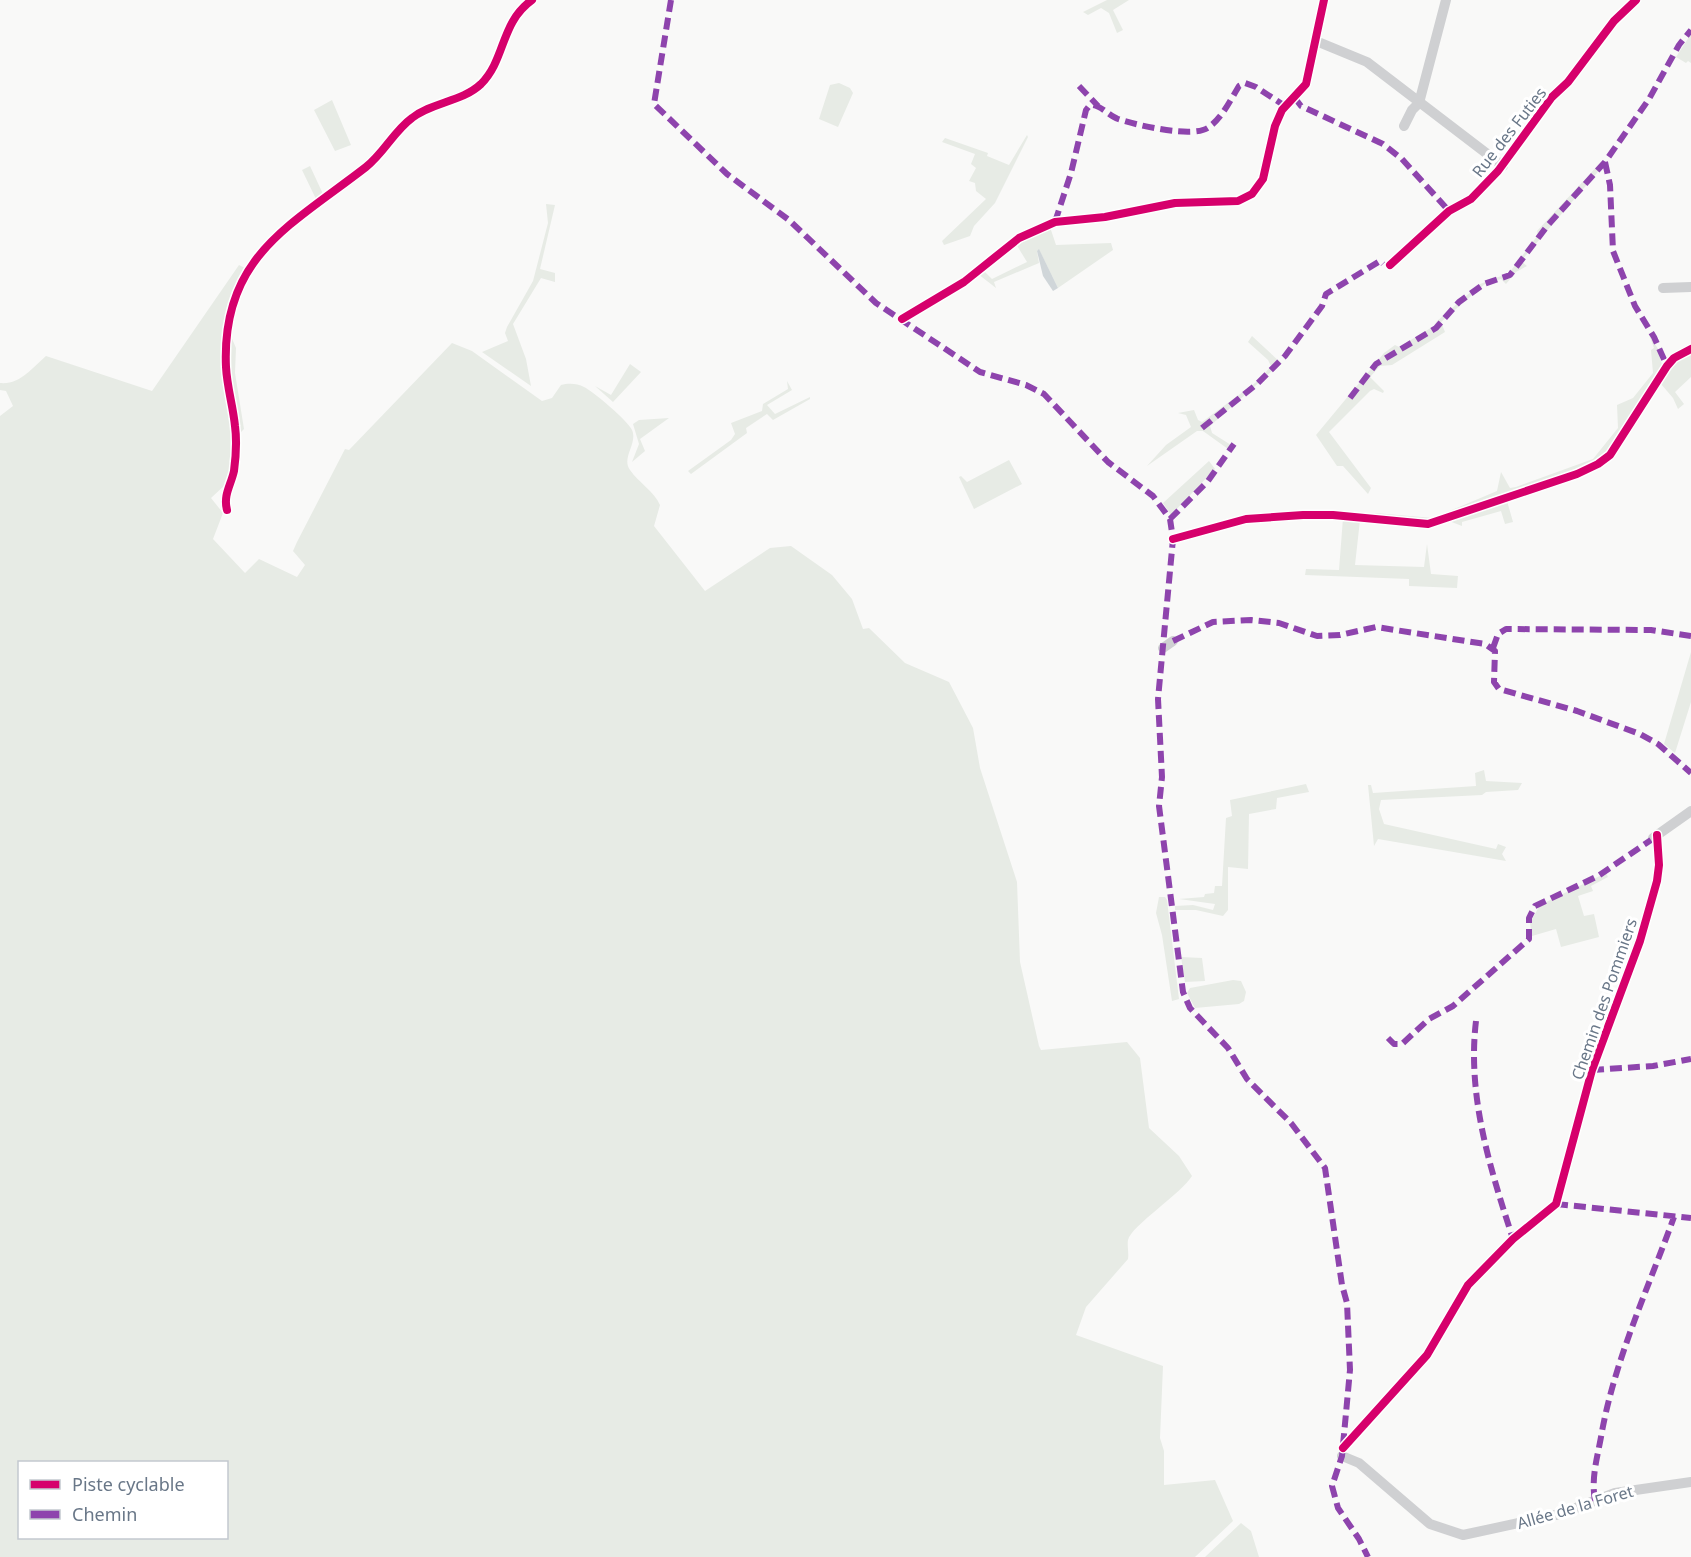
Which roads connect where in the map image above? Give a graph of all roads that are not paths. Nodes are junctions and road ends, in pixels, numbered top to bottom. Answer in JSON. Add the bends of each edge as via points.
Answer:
{"nodes":[{"id":1,"x":532,"y":0,"type":"edge"},
{"id":2,"x":1324,"y":0,"type":"edge"},
{"id":3,"x":1446,"y":0,"type":"edge"},
{"id":4,"x":1636,"y":0,"type":"edge"},
{"id":5,"x":1316,"y":40,"type":"junction"},
{"id":6,"x":1419,"y":104,"type":"junction"},
{"id":7,"x":1404,"y":126,"type":"dead end"},
{"id":8,"x":1503,"y":166,"type":"junction"},
{"id":9,"x":1390,"y":265,"type":"dead end"},
{"id":10,"x":1691,"y":287,"type":"edge"},
{"id":11,"x":1663,"y":288,"type":"dead end"},
{"id":12,"x":902,"y":320,"type":"dead end"},
{"id":13,"x":1691,"y":349,"type":"edge"},
{"id":14,"x":227,"y":510,"type":"dead end"},
{"id":15,"x":1173,"y":539,"type":"dead end"},
{"id":16,"x":1165,"y":634,"type":"dead end"},
{"id":17,"x":1163,"y":648,"type":"dead end"},
{"id":18,"x":1691,"y":811,"type":"edge"},
{"id":19,"x":1342,"y":1452,"type":"joint"},
{"id":20,"x":1691,"y":1482,"type":"edge"}],
"edges":[{"from":1,"to":14,"type":"street","via":[[507,29],[493,67],[480,84],[402,125],[368,166],[292,223],[260,253],[246,273],[233,300],[227,337],[228,384],[237,438],[225,500]]},
{"from":2,"to":5,"type":"street"},
{"from":3,"to":6,"type":"street"},
{"from":4,"to":8,"type":"street","name":"Rue des Futies","via":[[1614,21],[1545,106]]},
{"from":5,"to":6,"type":"street","via":[[1367,62]]},
{"from":5,"to":12,"type":"street","via":[[1306,84],[1282,110],[1263,179],[1247,197],[1232,202],[1175,203],[1055,222],[1018,238],[964,282]]},
{"from":6,"to":7,"type":"street"},
{"from":6,"to":8,"type":"street"},
{"from":8,"to":9,"type":"street","name":"Rue des Futies","via":[[1471,199],[1449,211]]},
{"from":10,"to":11,"type":"street"},
{"from":13,"to":15,"type":"street","via":[[1667,366],[1610,455],[1577,474],[1428,524],[1333,515],[1283,516],[1246,519]]},
{"from":16,"to":17,"type":"street","via":[[1173,640]]},
{"from":18,"to":19,"type":"street","name":"Chemin des Pommiers","via":[[1654,838],[1659,865],[1657,881],[1640,941],[1592,1071],[1556,1204],[1513,1239],[1468,1285],[1427,1355]]},
{"from":19,"to":20,"type":"street","name":"Allée de la Foret","via":[[1430,1524],[1463,1535],[1560,1514],[1615,1493]]}]}
